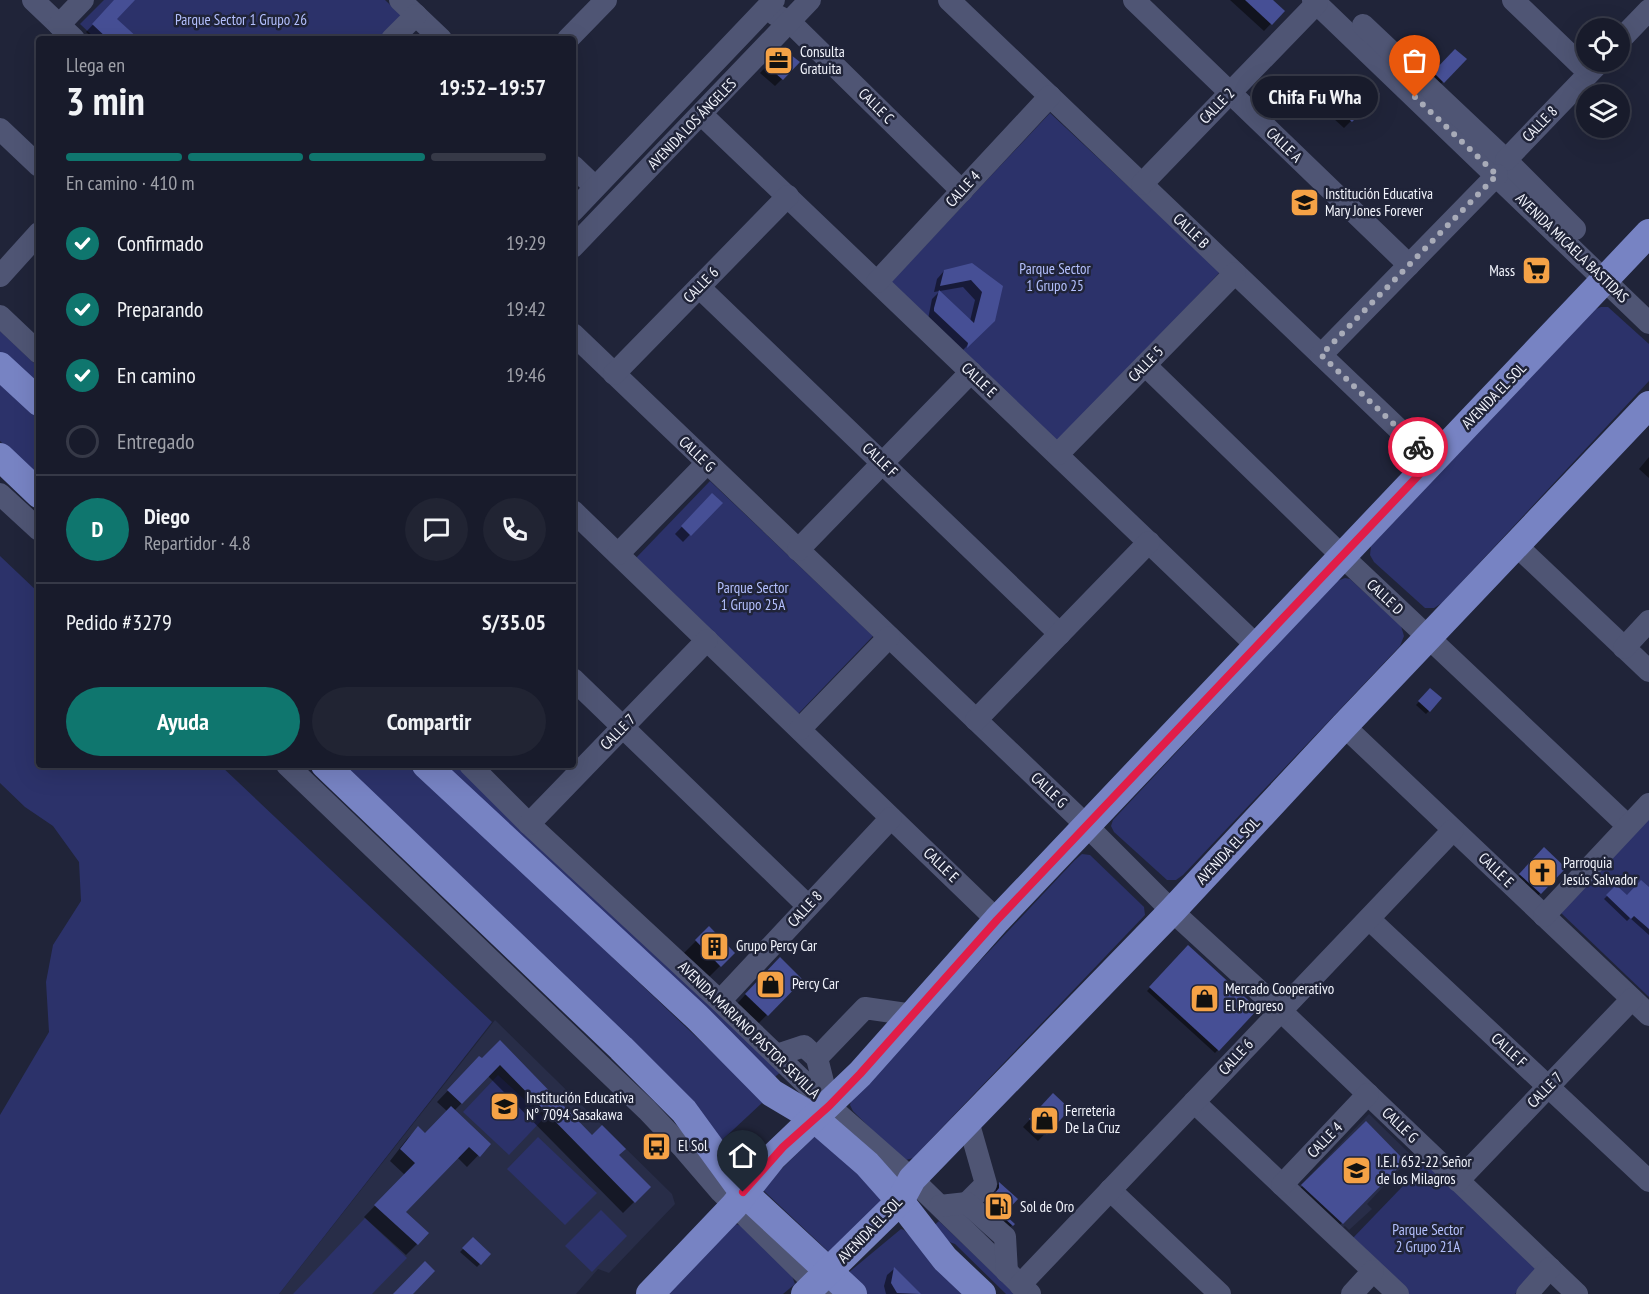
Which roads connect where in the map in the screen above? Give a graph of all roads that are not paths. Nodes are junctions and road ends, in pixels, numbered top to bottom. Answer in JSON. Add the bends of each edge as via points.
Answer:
{"nodes":[{"id":1,"x":33,"y":0,"type":"edge"},
{"id":2,"x":83,"y":0,"type":"edge"},
{"id":3,"x":810,"y":0,"type":"edge"},
{"id":4,"x":1134,"y":0,"type":"edge"},
{"id":5,"x":1513,"y":0,"type":"edge"},
{"id":6,"x":1322,"y":1,"type":"edge"},
{"id":7,"x":765,"y":3,"type":"edge"},
{"id":8,"x":960,"y":3,"type":"edge"},
{"id":9,"x":591,"y":5,"type":"edge"},
{"id":10,"x":408,"y":8,"type":"edge"},
{"id":11,"x":1649,"y":10,"type":"edge"},
{"id":12,"x":790,"y":22,"type":"junction"},
{"id":13,"x":1630,"y":30,"type":"edge"},
{"id":14,"x":67,"y":32,"type":"edge"},
{"id":15,"x":394,"y":36,"type":"edge"},
{"id":16,"x":438,"y":36,"type":"edge"},
{"id":17,"x":570,"y":36,"type":"edge"},
{"id":18,"x":1576,"y":51,"type":"edge"},
{"id":19,"x":1590,"y":72,"type":"edge"},
{"id":20,"x":1230,"y":93,"type":"junction"},
{"id":21,"x":1050,"y":96,"type":"junction"},
{"id":22,"x":701,"y":114,"type":"junction"},
{"id":23,"x":0,"y":129,"type":"edge"},
{"id":24,"x":36,"y":163,"type":"edge"},
{"id":25,"x":1501,"y":168,"type":"junction"},
{"id":26,"x":576,"y":169,"type":"edge"},
{"id":27,"x":1142,"y":184,"type":"junction"},
{"id":28,"x":596,"y":188,"type":"junction"},
{"id":29,"x":962,"y":191,"type":"junction"},
{"id":30,"x":788,"y":196,"type":"junction"},
{"id":31,"x":576,"y":208,"type":"edge"},
{"id":32,"x":1649,"y":233,"type":"edge"},
{"id":33,"x":36,"y":236,"type":"edge"},
{"id":34,"x":576,"y":244,"type":"edge"},
{"id":35,"x":1409,"y":266,"type":"junction"},
{"id":36,"x":1235,"y":273,"type":"junction"},
{"id":37,"x":1610,"y":274,"type":"junction"},
{"id":38,"x":0,"y":276,"type":"edge"},
{"id":39,"x":877,"y":282,"type":"junction"},
{"id":40,"x":699,"y":287,"type":"junction"},
{"id":41,"x":1649,"y":301,"type":"edge"},
{"id":42,"x":0,"y":316,"type":"edge"},
{"id":43,"x":1649,"y":323,"type":"edge"},
{"id":44,"x":576,"y":337,"type":"edge"},
{"id":45,"x":36,"y":350,"type":"edge"},
{"id":46,"x":1321,"y":355,"type":"junction"},
{"id":47,"x":1145,"y":364,"type":"junction"},
{"id":48,"x":0,"y":366,"type":"edge"},
{"id":49,"x":971,"y":372,"type":"junction"},
{"id":50,"x":614,"y":374,"type":"junction"},
{"id":51,"x":36,"y":399,"type":"edge"},
{"id":52,"x":1649,"y":405,"type":"edge"},
{"id":53,"x":1058,"y":454,"type":"junction"},
{"id":54,"x":0,"y":457,"type":"edge"},
{"id":55,"x":1432,"y":461,"type":"junction"},
{"id":56,"x":707,"y":463,"type":"junction"},
{"id":57,"x":883,"y":463,"type":"junction"},
{"id":58,"x":36,"y":491,"type":"edge"},
{"id":59,"x":0,"y":494,"type":"edge"},
{"id":60,"x":576,"y":514,"type":"edge"},
{"id":61,"x":36,"y":528,"type":"edge"},
{"id":62,"x":1149,"y":542,"type":"junction"},
{"id":63,"x":1516,"y":545,"type":"junction"},
{"id":64,"x":798,"y":550,"type":"junction"},
{"id":65,"x":618,"y":554,"type":"junction"},
{"id":66,"x":1342,"y":556,"type":"junction"},
{"id":67,"x":1649,"y":621,"type":"edge"},
{"id":68,"x":1060,"y":634,"type":"junction"},
{"id":69,"x":889,"y":637,"type":"junction"},
{"id":70,"x":1428,"y":638,"type":"junction"},
{"id":71,"x":706,"y":640,"type":"junction"},
{"id":72,"x":1257,"y":646,"type":"junction"},
{"id":73,"x":1624,"y":648,"type":"junction"},
{"id":74,"x":1649,"y":671,"type":"edge"},
{"id":75,"x":576,"y":682,"type":"edge"},
{"id":76,"x":976,"y":720,"type":"junction"},
{"id":77,"x":1344,"y":726,"type":"junction"},
{"id":78,"x":623,"y":727,"type":"junction"},
{"id":79,"x":800,"y":729,"type":"junction"},
{"id":80,"x":290,"y":768,"type":"edge"},
{"id":81,"x":328,"y":768,"type":"edge"},
{"id":82,"x":429,"y":768,"type":"edge"},
{"id":83,"x":473,"y":768,"type":"edge"},
{"id":84,"x":1649,"y":804,"type":"edge"},
{"id":85,"x":891,"y":818,"type":"junction"},
{"id":86,"x":529,"y":824,"type":"junction"},
{"id":87,"x":1087,"y":826,"type":"junction"},
{"id":88,"x":1628,"y":826,"type":"junction"},
{"id":89,"x":1453,"y":830,"type":"junction"},
{"id":90,"x":808,"y":906,"type":"junction"},
{"id":91,"x":1172,"y":911,"type":"junction"},
{"id":92,"x":1544,"y":916,"type":"junction"},
{"id":93,"x":1369,"y":919,"type":"junction"},
{"id":94,"x":997,"y":920,"type":"junction"},
{"id":95,"x":1632,"y":999,"type":"junction"},
{"id":96,"x":720,"y":1000,"type":"junction"},
{"id":97,"x":1281,"y":1011,"type":"junction"},
{"id":98,"x":913,"y":1015,"type":"junction"},
{"id":99,"x":1649,"y":1015,"type":"edge"},
{"id":100,"x":777,"y":1055,"type":"junction"},
{"id":101,"x":817,"y":1058,"type":"junction"},
{"id":102,"x":1548,"y":1087,"type":"junction"},
{"id":103,"x":1368,"y":1094,"type":"junction"},
{"id":104,"x":1194,"y":1102,"type":"junction"},
{"id":105,"x":821,"y":1112,"type":"junction"},
{"id":106,"x":968,"y":1121,"type":"junction"},
{"id":107,"x":1458,"y":1181,"type":"junction"},
{"id":108,"x":1649,"y":1181,"type":"edge"},
{"id":109,"x":1282,"y":1185,"type":"junction"},
{"id":110,"x":906,"y":1190,"type":"junction"},
{"id":111,"x":1110,"y":1190,"type":"junction"},
{"id":112,"x":738,"y":1199,"type":"junction"},
{"id":113,"x":967,"y":1203,"type":"junction"},
{"id":114,"x":940,"y":1206,"type":"junction"},
{"id":115,"x":1550,"y":1268,"type":"junction"},
{"id":116,"x":1373,"y":1271,"type":"junction"},
{"id":117,"x":1019,"y":1284,"type":"edge"},
{"id":118,"x":818,"y":1286,"type":"edge"},
{"id":119,"x":650,"y":1294,"type":"edge"},
{"id":120,"x":853,"y":1294,"type":"edge"},
{"id":121,"x":982,"y":1294,"type":"edge"},
{"id":122,"x":1220,"y":1294,"type":"edge"},
{"id":123,"x":1352,"y":1294,"type":"edge"},
{"id":124,"x":1398,"y":1294,"type":"edge"},
{"id":125,"x":1527,"y":1294,"type":"edge"},
{"id":126,"x":1577,"y":1294,"type":"edge"}],
"edges":[{"from":1,"to":14,"type":"street"},
{"from":2,"to":14,"type":"street"},
{"from":3,"to":12,"type":"street","name":"AVENIDA LOS ÁNGELES"},
{"from":4,"to":20,"type":"street","name":"CALLE A"},
{"from":5,"to":18,"type":"street"},
{"from":6,"to":20,"type":"street","name":"CALLE 2"},
{"from":6,"to":25,"type":"street","name":"AVENIDA MICAELA BASTIDAS"},
{"from":7,"to":12,"type":"street","name":"CALLE C"},
{"from":7,"to":28,"type":"street","name":"AVENIDA LOS ÁNGELES"},
{"from":8,"to":21,"type":"street","name":"CALLE B"},
{"from":9,"to":17,"type":"street"},
{"from":10,"to":15,"type":"street"},
{"from":10,"to":16,"type":"street"},
{"from":11,"to":13,"type":"street"},
{"from":12,"to":22,"type":"street","name":"AVENIDA LOS ÁNGELES"},
{"from":12,"to":29,"type":"street","name":"CALLE C"},
{"from":19,"to":25,"type":"street","name":"CALLE 8"},
{"from":20,"to":27,"type":"street","name":"CALLE 2"},
{"from":20,"to":35,"type":"street","name":"CALLE A"},
{"from":21,"to":27,"type":"street","name":"CALLE B"},
{"from":21,"to":29,"type":"street","name":"CALLE 4"},
{"from":22,"to":30,"type":"street","name":"CALLE E"},
{"from":22,"to":34,"type":"street","name":"AVENIDA LOS ÁNGELES"},
{"from":23,"to":24,"type":"street"},
{"from":25,"to":35,"type":"street","name":"CALLE 8"},
{"from":25,"to":37,"type":"street","name":"AVENIDA MICAELA BASTIDAS"},
{"from":26,"to":28,"type":"street"},
{"from":27,"to":36,"type":"street","name":"CALLE B"},
{"from":28,"to":31,"type":"street","name":"AVENIDA LOS ÁNGELES"},
{"from":29,"to":39,"type":"street","name":"CALLE 4"},
{"from":30,"to":39,"type":"street","name":"CALLE E"},
{"from":30,"to":40,"type":"street","name":"CALLE 6"},
{"from":32,"to":37,"type":"main road","name":"AVENIDA EL SOL"},
{"from":33,"to":38,"type":"street"},
{"from":35,"to":46,"type":"street","name":"CALLE 8"},
{"from":36,"to":46,"type":"street","name":"CALLE B"},
{"from":36,"to":47,"type":"street","name":"CALLE 5"},
{"from":37,"to":41,"type":"street","name":"AVENIDA MICAELA BASTIDAS"},
{"from":37,"to":43,"type":"street","name":"AVENIDA MICAELA BASTIDAS"},
{"from":37,"to":55,"type":"main road","name":"AVENIDA EL SOL"},
{"from":39,"to":49,"type":"street","name":"CALLE E"},
{"from":40,"to":50,"type":"street","name":"CALLE 6"},
{"from":40,"to":57,"type":"street","name":"CALLE F"},
{"from":42,"to":45,"type":"street"},
{"from":44,"to":50,"type":"street","name":"CALLE G"},
{"from":46,"to":55,"type":"street","name":"CALLE B"},
{"from":47,"to":53,"type":"street","name":"CALLE 5"},
{"from":47,"to":66,"type":"street","name":"CALLE D"},
{"from":48,"to":51,"type":"main road"},
{"from":49,"to":53,"type":"street","name":"CALLE E"},
{"from":49,"to":57,"type":"street"},
{"from":50,"to":56,"type":"street","name":"CALLE G"},
{"from":52,"to":63,"type":"main road","name":"AVENIDA EL SOL"},
{"from":53,"to":62,"type":"street","name":"CALLE E"},
{"from":54,"to":58,"type":"main road"},
{"from":55,"to":66,"type":"main road","name":"AVENIDA EL SOL"},
{"from":56,"to":64,"type":"street","name":"CALLE G"},
{"from":56,"to":65,"type":"street"},
{"from":57,"to":64,"type":"street"},
{"from":57,"to":68,"type":"street","name":"CALLE F"},
{"from":59,"to":61,"type":"street"},
{"from":60,"to":65,"type":"street","name":"CALLE E"},
{"from":62,"to":68,"type":"street"},
{"from":62,"to":72,"type":"street","name":"CALLE E"},
{"from":63,"to":70,"type":"main road","name":"AVENIDA EL SOL"},
{"from":63,"to":73,"type":"street"},
{"from":64,"to":69,"type":"street","name":"CALLE G"},
{"from":65,"to":71,"type":"street","name":"CALLE E"},
{"from":66,"to":70,"type":"street","name":"CALLE D"},
{"from":66,"to":72,"type":"main road","name":"AVENIDA EL SOL"},
{"from":67,"to":73,"type":"street"},
{"from":68,"to":76,"type":"street"},
{"from":69,"to":76,"type":"street","name":"CALLE G"},
{"from":69,"to":79,"type":"street"},
{"from":70,"to":77,"type":"main road","name":"AVENIDA EL SOL"},
{"from":70,"to":88,"type":"street","name":"CALLE D"},
{"from":71,"to":78,"type":"street","name":"CALLE 7"},
{"from":71,"to":79,"type":"street","name":"CALLE E"},
{"from":72,"to":87,"type":"main road","name":"AVENIDA EL SOL"},
{"from":73,"to":74,"type":"street"},
{"from":75,"to":78,"type":"street"},
{"from":76,"to":87,"type":"street","name":"CALLE G"},
{"from":77,"to":89,"type":"street","name":"CALLE E"},
{"from":77,"to":91,"type":"main road","name":"AVENIDA EL SOL"},
{"from":78,"to":86,"type":"street","name":"CALLE 7"},
{"from":78,"to":90,"type":"street"},
{"from":79,"to":85,"type":"street","name":"CALLE E"},
{"from":80,"to":112,"type":"street"},
{"from":81,"to":112,"type":"main road","via":[[684,1111]]},
{"from":82,"to":105,"type":"main road","name":"AVENIDA MARIANO PASTOR SEVILLA","via":[[697,1017],[772,1094]]},
{"from":83,"to":86,"type":"street","name":"AVENIDA MARIANO PASTOR SEVILLA"},
{"from":84,"to":88,"type":"street"},
{"from":85,"to":90,"type":"street","name":"CALLE 8"},
{"from":85,"to":94,"type":"street","name":"CALLE E"},
{"from":86,"to":96,"type":"street","name":"AVENIDA MARIANO PASTOR SEVILLA"},
{"from":87,"to":91,"type":"street","name":"CALLE G"},
{"from":87,"to":94,"type":"main road","name":"AVENIDA EL SOL"},
{"from":88,"to":92,"type":"street"},
{"from":89,"to":92,"type":"street","name":"CALLE E"},
{"from":89,"to":93,"type":"street","name":"CALLE 6"},
{"from":90,"to":96,"type":"street","name":"CALLE 8"},
{"from":91,"to":97,"type":"street","name":"CALLE G"},
{"from":91,"to":106,"type":"main road","name":"AVENIDA EL SOL"},
{"from":92,"to":95,"type":"street","name":"CALLE E"},
{"from":93,"to":97,"type":"street","name":"CALLE 6"},
{"from":93,"to":102,"type":"street","name":"CALLE F"},
{"from":94,"to":98,"type":"main road","name":"AVENIDA EL SOL"},
{"from":95,"to":99,"type":"street","name":"CALLE E"},
{"from":95,"to":102,"type":"street","name":"CALLE 7"},
{"from":96,"to":100,"type":"street","name":"AVENIDA MARIANO PASTOR SEVILLA"},
{"from":97,"to":103,"type":"street","name":"CALLE G"},
{"from":97,"to":104,"type":"street","name":"CALLE 6"},
{"from":98,"to":101,"type":"street","via":[[865,1008]]},
{"from":98,"to":105,"type":"main road","name":"AVENIDA EL SOL"},
{"from":100,"to":101,"type":"street","via":[[804,1046]]},
{"from":100,"to":105,"type":"street","name":"AVENIDA MARIANO PASTOR SEVILLA"},
{"from":101,"to":105,"type":"street"},
{"from":102,"to":107,"type":"street","name":"CALLE 7"},
{"from":102,"to":108,"type":"street","name":"CALLE F"},
{"from":103,"to":107,"type":"street","name":"CALLE G"},
{"from":103,"to":109,"type":"street","name":"CALLE 4"},
{"from":104,"to":109,"type":"street"},
{"from":104,"to":111,"type":"street","name":"CALLE 6"},
{"from":105,"to":110,"type":"main road","name":"AVENIDA MARIANO PASTOR SEVILLA","via":[[867,1164]]},
{"from":105,"to":112,"type":"main road","name":"AVENIDA EL SOL","via":[[783,1147]]},
{"from":106,"to":110,"type":"main road","name":"AVENIDA EL SOL"},
{"from":106,"to":113,"type":"street","via":[[986,1184]]},
{"from":107,"to":115,"type":"street","name":"CALLE G"},
{"from":109,"to":116,"type":"street"},
{"from":110,"to":114,"type":"street","name":"AVENIDA MARIANO PASTOR SEVILLA"},
{"from":110,"to":118,"type":"main road","name":"AVENIDA EL SOL"},
{"from":110,"to":121,"type":"main road","name":"AVENIDA MARIANO PASTOR SEVILLA","via":[[945,1259]]},
{"from":111,"to":117,"type":"street","name":"CALLE 6"},
{"from":111,"to":122,"type":"street"},
{"from":112,"to":118,"type":"main road"},
{"from":112,"to":119,"type":"main road","name":"AVENIDA EL SOL"},
{"from":113,"to":114,"type":"street"},
{"from":113,"to":117,"type":"street","via":[[1005,1238]]},
{"from":114,"to":117,"type":"street","name":"AVENIDA MARIANO PASTOR SEVILLA"},
{"from":115,"to":125,"type":"street"},
{"from":115,"to":126,"type":"street","name":"CALLE G"},
{"from":116,"to":123,"type":"street"},
{"from":116,"to":124,"type":"street"},
{"from":118,"to":120,"type":"main road"}]}
